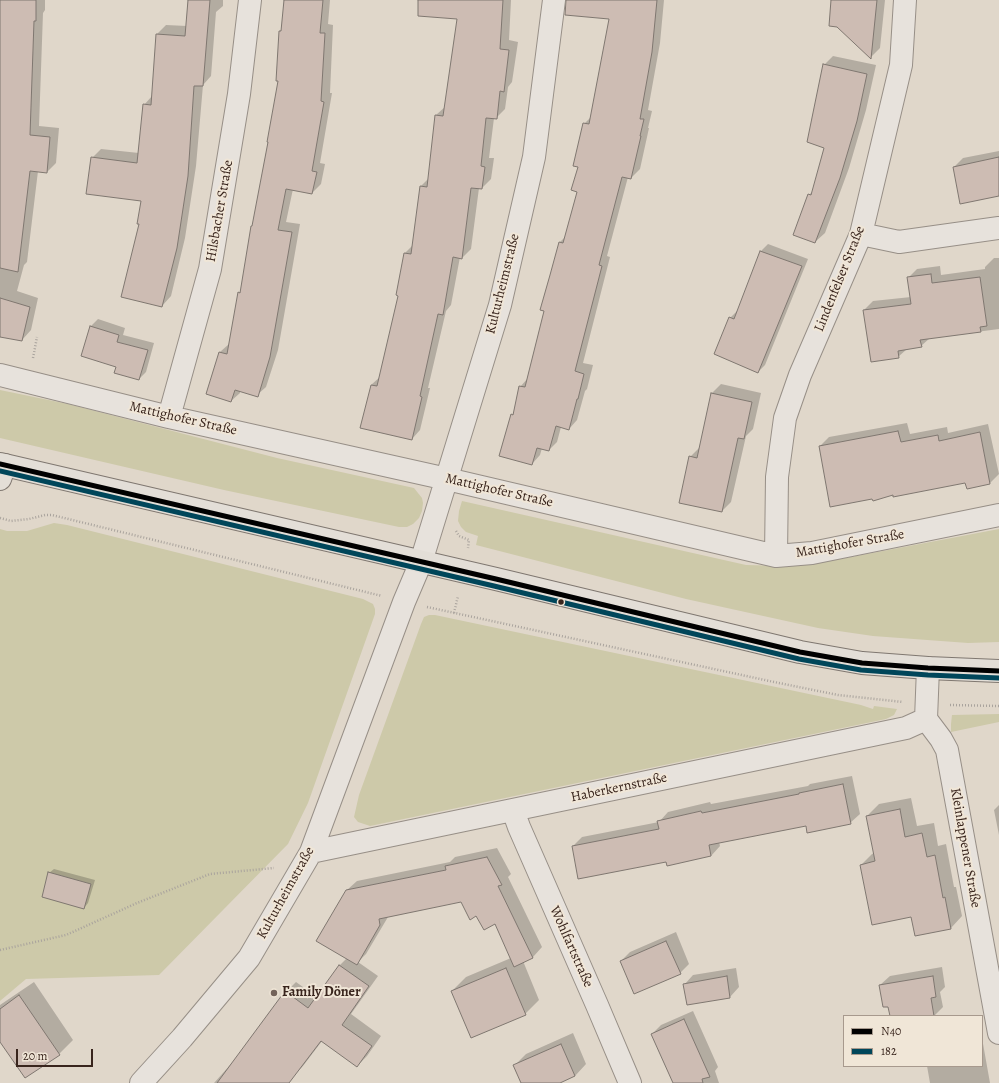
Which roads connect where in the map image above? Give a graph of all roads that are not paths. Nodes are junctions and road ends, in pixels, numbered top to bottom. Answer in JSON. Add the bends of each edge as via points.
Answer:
{"nodes":[{"id":1,"x":250,"y":0,"type":"edge"},
{"id":2,"x":554,"y":0,"type":"edge"},
{"id":3,"x":905,"y":0,"type":"edge"},
{"id":4,"x":999,"y":228,"type":"edge"},
{"id":5,"x":861,"y":234,"type":"junction"},
{"id":6,"x":0,"y":375,"type":"edge"},
{"id":7,"x":168,"y":417,"type":"junction"},
{"id":8,"x":2,"y":469,"type":"edge"},
{"id":9,"x":447,"y":479,"type":"junction"},
{"id":10,"x":999,"y":515,"type":"edge"},
{"id":11,"x":776,"y":556,"type":"junction"},
{"id":12,"x":421,"y":562,"type":"junction"},
{"id":13,"x":928,"y":668,"type":"junction"},
{"id":14,"x":999,"y":670,"type":"edge"},
{"id":15,"x":926,"y":712,"type":"junction"},
{"id":16,"x":513,"y":810,"type":"junction"},
{"id":17,"x":306,"y":860,"type":"junction"},
{"id":18,"x":999,"y":1033,"type":"edge"},
{"id":19,"x":141,"y":1083,"type":"edge"},
{"id":20,"x":630,"y":1083,"type":"edge"}],
"edges":[{"from":1,"to":7,"type":"street","name":"Hilsbacher Straße","via":[[239,94],[210,269]]},
{"from":2,"to":9,"type":"street","name":"Kulturheimstraße","via":[[534,157],[500,305]]},
{"from":3,"to":5,"type":"street","name":"Lindenfelser Straße","via":[[902,65]]},
{"from":4,"to":5,"type":"street","via":[[899,242]]},
{"from":5,"to":11,"type":"street","name":"Lindenfelser Straße","via":[[800,375],[786,418],[777,477]]},
{"from":6,"to":7,"type":"street","name":"Mattighofer Straße"},
{"from":7,"to":9,"type":"street","name":"Mattighofer Straße"},
{"from":8,"to":12,"type":"main road"},
{"from":9,"to":11,"type":"street","name":"Mattighofer Straße"},
{"from":9,"to":12,"type":"street","name":"Kulturheimstraße"},
{"from":10,"to":11,"type":"street","name":"Mattighofer Straße","via":[[812,553]]},
{"from":12,"to":13,"type":"main road","via":[[800,652],[862,662]]},
{"from":12,"to":17,"type":"street","name":"Kulturheimstraße"},
{"from":13,"to":14,"type":"main road"},
{"from":13,"to":15,"type":"street"},
{"from":15,"to":16,"type":"street","name":"Haberkernstraße","via":[[906,728]]},
{"from":15,"to":18,"type":"street","name":"Kleinlappener Straße","via":[[947,750]]},
{"from":16,"to":17,"type":"street","name":"Haberkernstraße"},
{"from":16,"to":20,"type":"street","name":"Wohlfartstraße"},
{"from":17,"to":19,"type":"street","name":"Kulturheimstraße","via":[[249,958]]}]}
